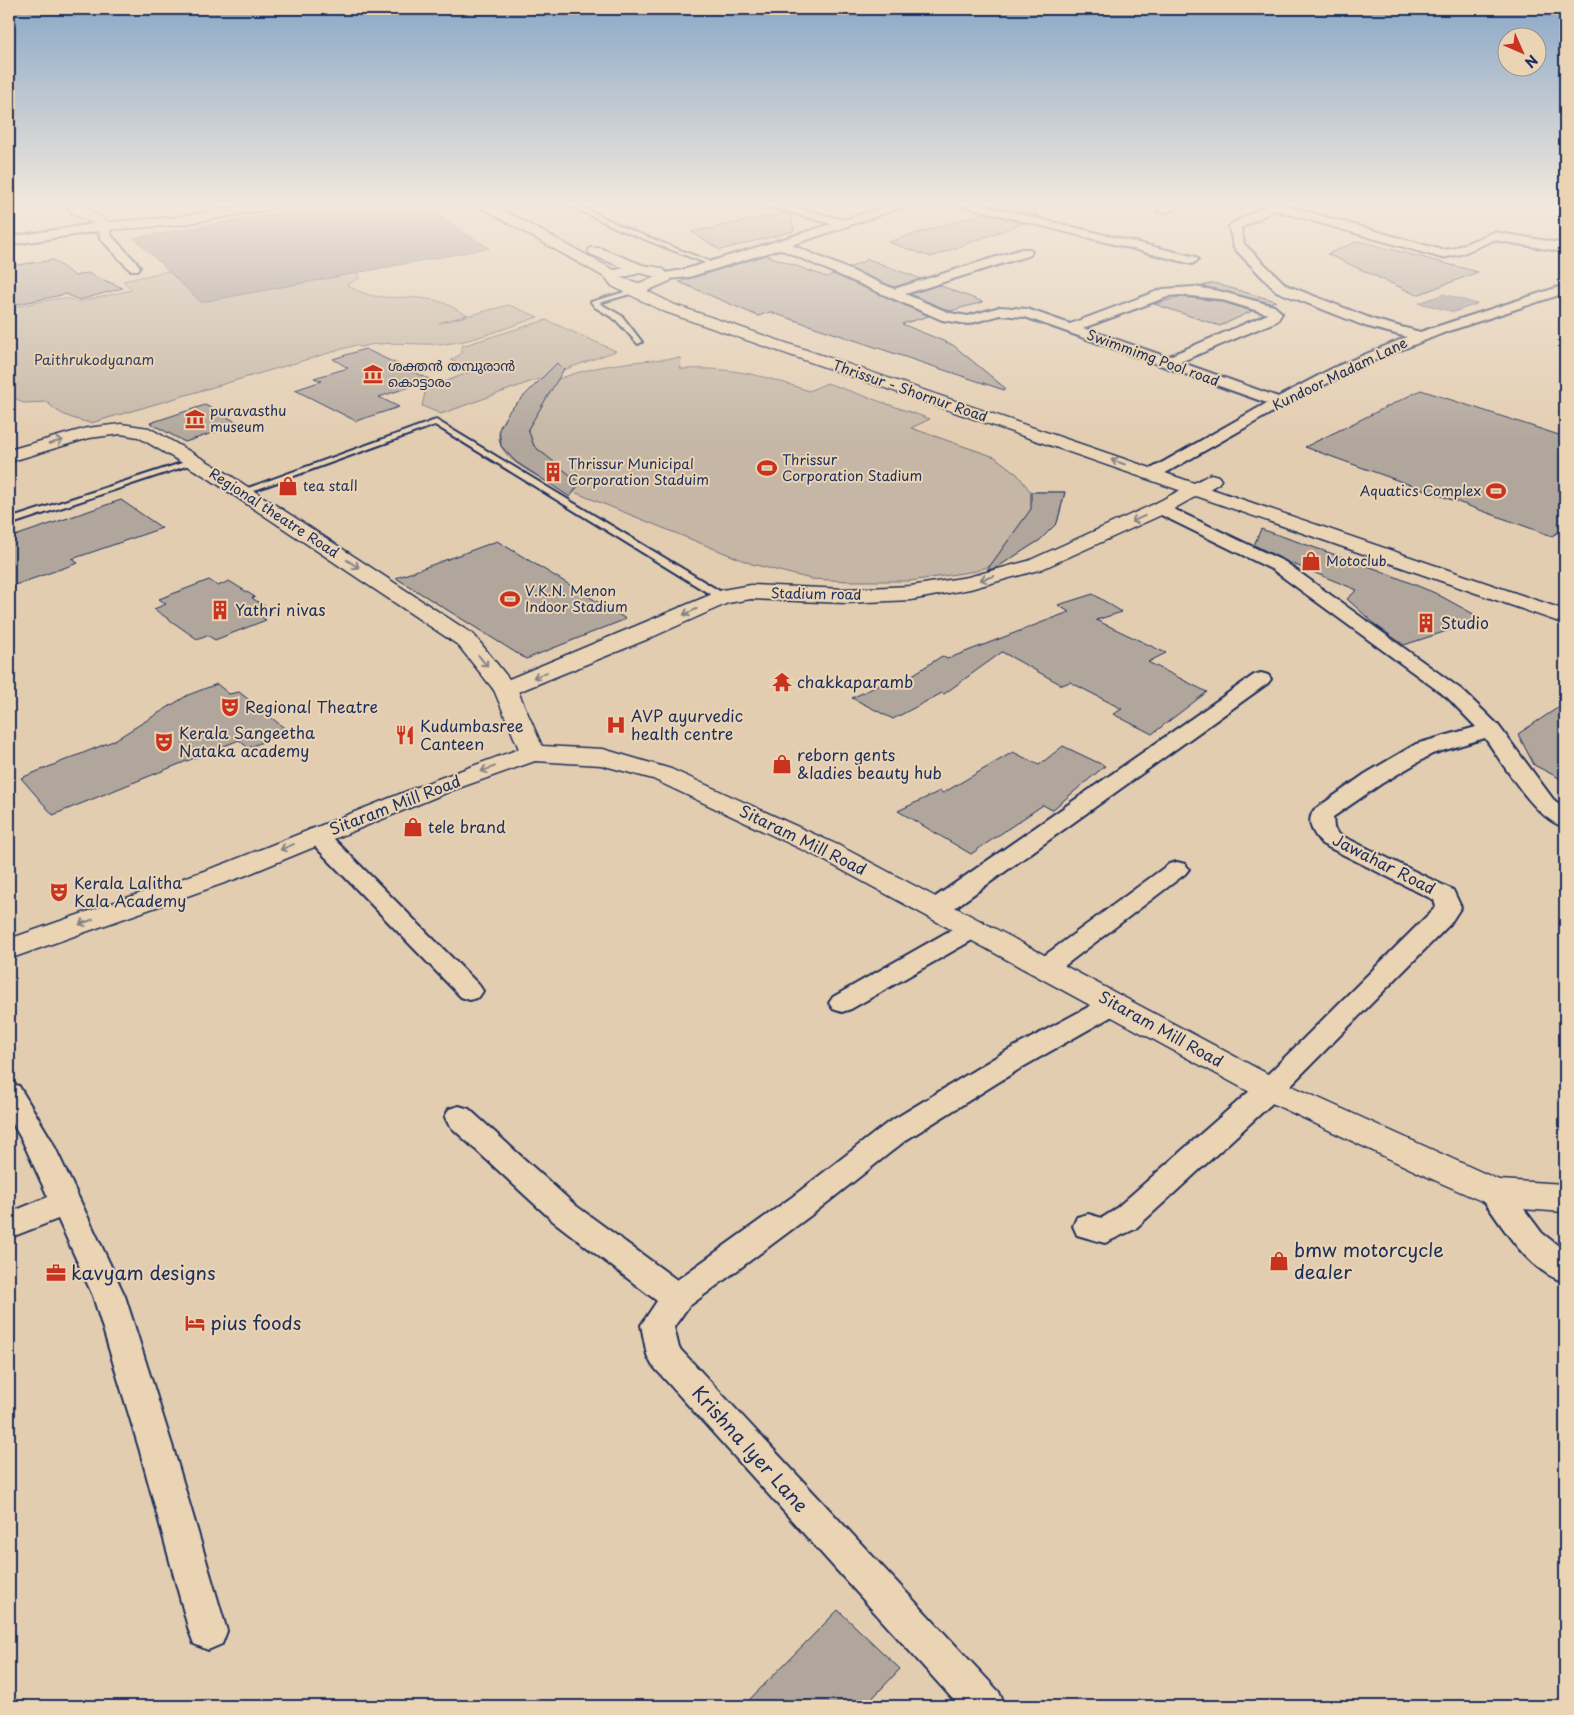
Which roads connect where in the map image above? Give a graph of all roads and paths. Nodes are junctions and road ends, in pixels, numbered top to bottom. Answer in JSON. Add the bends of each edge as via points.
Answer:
{"nodes":[{"id":1,"x":620,"y":282,"type":"edge"},
{"id":2,"x":655,"y":282,"type":"edge"},
{"id":3,"x":663,"y":282,"type":"edge"},
{"id":4,"x":865,"y":282,"type":"edge"},
{"id":5,"x":930,"y":282,"type":"edge"},
{"id":6,"x":1275,"y":282,"type":"edge"},
{"id":7,"x":625,"y":285,"type":"junction"},
{"id":8,"x":1565,"y":289,"type":"edge"},
{"id":9,"x":892,"y":294,"type":"junction"},
{"id":10,"x":1070,"y":328,"type":"junction"},
{"id":11,"x":1419,"y":336,"type":"junction"},
{"id":12,"x":638,"y":342,"type":"dead end"},
{"id":13,"x":1166,"y":363,"type":"junction"},
{"id":14,"x":1279,"y":402,"type":"junction"},
{"id":15,"x":9,"y":456,"type":"edge"},
{"id":16,"x":194,"y":462,"type":"junction"},
{"id":17,"x":1162,"y":470,"type":"junction"},
{"id":18,"x":1204,"y":485,"type":"junction"},
{"id":19,"x":241,"y":492,"type":"junction"},
{"id":20,"x":1161,"y":508,"type":"junction"},
{"id":21,"x":9,"y":522,"type":"edge"},
{"id":22,"x":1358,"y":538,"type":"junction"},
{"id":23,"x":722,"y":598,"type":"junction"},
{"id":24,"x":1565,"y":603,"type":"edge"},
{"id":25,"x":1565,"y":617,"type":"edge"},
{"id":26,"x":1261,"y":679,"type":"dead end"},
{"id":27,"x":505,"y":689,"type":"junction"},
{"id":28,"x":1490,"y":730,"type":"junction"},
{"id":29,"x":534,"y":753,"type":"junction"},
{"id":30,"x":1565,"y":820,"type":"edge"},
{"id":31,"x":317,"y":835,"type":"junction"},
{"id":32,"x":1177,"y":869,"type":"dead end"},
{"id":33,"x":937,"y":908,"type":"junction"},
{"id":34,"x":974,"y":928,"type":"junction"},
{"id":35,"x":9,"y":949,"type":"edge"},
{"id":36,"x":1046,"y":967,"type":"junction"},
{"id":37,"x":470,"y":992,"type":"dead end"},
{"id":38,"x":842,"y":1003,"type":"dead end"},
{"id":39,"x":1114,"y":1004,"type":"junction"},
{"id":40,"x":1270,"y":1089,"type":"junction"},
{"id":41,"x":9,"y":1093,"type":"edge"},
{"id":42,"x":459,"y":1116,"type":"dead end"},
{"id":43,"x":1494,"y":1192,"type":"junction"},
{"id":44,"x":1565,"y":1198,"type":"edge"},
{"id":45,"x":66,"y":1203,"type":"junction"},
{"id":46,"x":9,"y":1226,"type":"edge"},
{"id":47,"x":1088,"y":1226,"type":"dead end"},
{"id":48,"x":1565,"y":1269,"type":"edge"},
{"id":49,"x":677,"y":1298,"type":"junction"},
{"id":50,"x":208,"y":1631,"type":"dead end"},
{"id":51,"x":985,"y":1706,"type":"edge"}],
"edges":[{"from":1,"to":7,"type":"main road","name":"Thrissur - Shornur Road"},
{"from":2,"to":7,"type":"main road","via":[[643,286]]},
{"from":3,"to":17,"type":"main road","via":[[683,301],[699,308]]},
{"from":4,"to":9,"type":"street","name":"Swimmimg Pool road"},
{"from":5,"to":9,"type":"street"},
{"from":6,"to":11,"type":"street","via":[[1281,288],[1370,323]]},
{"from":7,"to":12,"type":"lane","via":[[595,302],[620,318]]},
{"from":17,"to":7,"type":"main road","name":"Thrissur - Shornur Road","one_way":true,"via":[[669,308]]},
{"from":8,"to":11,"type":"street","name":"Kundoor Madam Lane"},
{"from":9,"to":10,"type":"street","name":"Swimmimg Pool road","via":[[957,320],[1000,311],[1027,313]]},
{"from":10,"to":13,"type":"street","name":"Swimmimg Pool road"},
{"from":10,"to":13,"type":"street","via":[[1168,292],[1183,290],[1214,294],[1275,313],[1272,318]]},
{"from":11,"to":14,"type":"street","name":"Kundoor Madam Lane","via":[[1366,358]]},
{"from":13,"to":14,"type":"street","name":"Swimmimg Pool road"},
{"from":14,"to":17,"type":"street","name":"Kundoor Madam Lane"},
{"from":15,"to":16,"type":"main road","name":"Regional theatre Road","one_way":true,"via":[[86,433],[121,429],[143,432]]},
{"from":16,"to":19,"type":"main road","name":"Regional theatre Road"},
{"from":16,"to":21,"type":"lane"},
{"from":17,"to":18,"type":"main road"},
{"from":18,"to":20,"type":"main road","name":"Stadium road"},
{"from":18,"to":22,"type":"main road"},
{"from":19,"to":23,"type":"lane","via":[[436,422]]},
{"from":19,"to":27,"type":"main road","name":"Regional theatre Road","one_way":true,"via":[[466,640]]},
{"from":20,"to":23,"type":"main road","name":"Stadium road","one_way":true,"via":[[1035,565],[970,583],[911,593],[845,596],[751,592]]},
{"from":20,"to":28,"type":"street","via":[[1279,566],[1455,694]]},
{"from":22,"to":24,"type":"main road"},
{"from":22,"to":25,"type":"main road"},
{"from":23,"to":27,"type":"main road","name":"Stadium road","one_way":true},
{"from":26,"to":33,"type":"street"},
{"from":27,"to":29,"type":"main road"},
{"from":28,"to":30,"type":"street","via":[[1545,804]]},
{"from":28,"to":40,"type":"street","name":"Jawahar Road","via":[[1424,749],[1373,779],[1322,815],[1322,829],[1330,839],[1444,895],[1449,907]]},
{"from":29,"to":31,"type":"main road","name":"Sitaram Mill Road","one_way":true},
{"from":29,"to":33,"type":"main road","name":"Sitaram Mill Road","via":[[603,756],[662,774],[820,847]]},
{"from":31,"to":35,"type":"main road","name":"Sitaram Mill Road","one_way":true,"via":[[234,870]]},
{"from":31,"to":37,"type":"street"},
{"from":32,"to":36,"type":"street"},
{"from":33,"to":34,"type":"main road","name":"Sitaram Mill Road"},
{"from":34,"to":36,"type":"main road","name":"Sitaram Mill Road"},
{"from":34,"to":38,"type":"street"},
{"from":36,"to":39,"type":"main road","name":"Sitaram Mill Road"},
{"from":39,"to":40,"type":"main road","name":"Sitaram Mill Road"},
{"from":39,"to":49,"type":"street","name":"Krishna Iyer Lane","via":[[1011,1061],[896,1132]]},
{"from":40,"to":43,"type":"main road","name":"Sitaram Mill Road"},
{"from":40,"to":47,"type":"street","via":[[1124,1220],[1105,1231]]},
{"from":41,"to":45,"type":"street"},
{"from":42,"to":49,"type":"street","via":[[564,1212]]},
{"from":43,"to":44,"type":"main road","name":"Sitaram Mill Road"},
{"from":43,"to":48,"type":"street","via":[[1531,1242]]},
{"from":45,"to":46,"type":"street"},
{"from":45,"to":50,"type":"street","via":[[109,1296]]},
{"from":49,"to":51,"type":"street","name":"Krishna Iyer Lane","via":[[657,1326],[664,1355]]}]}
